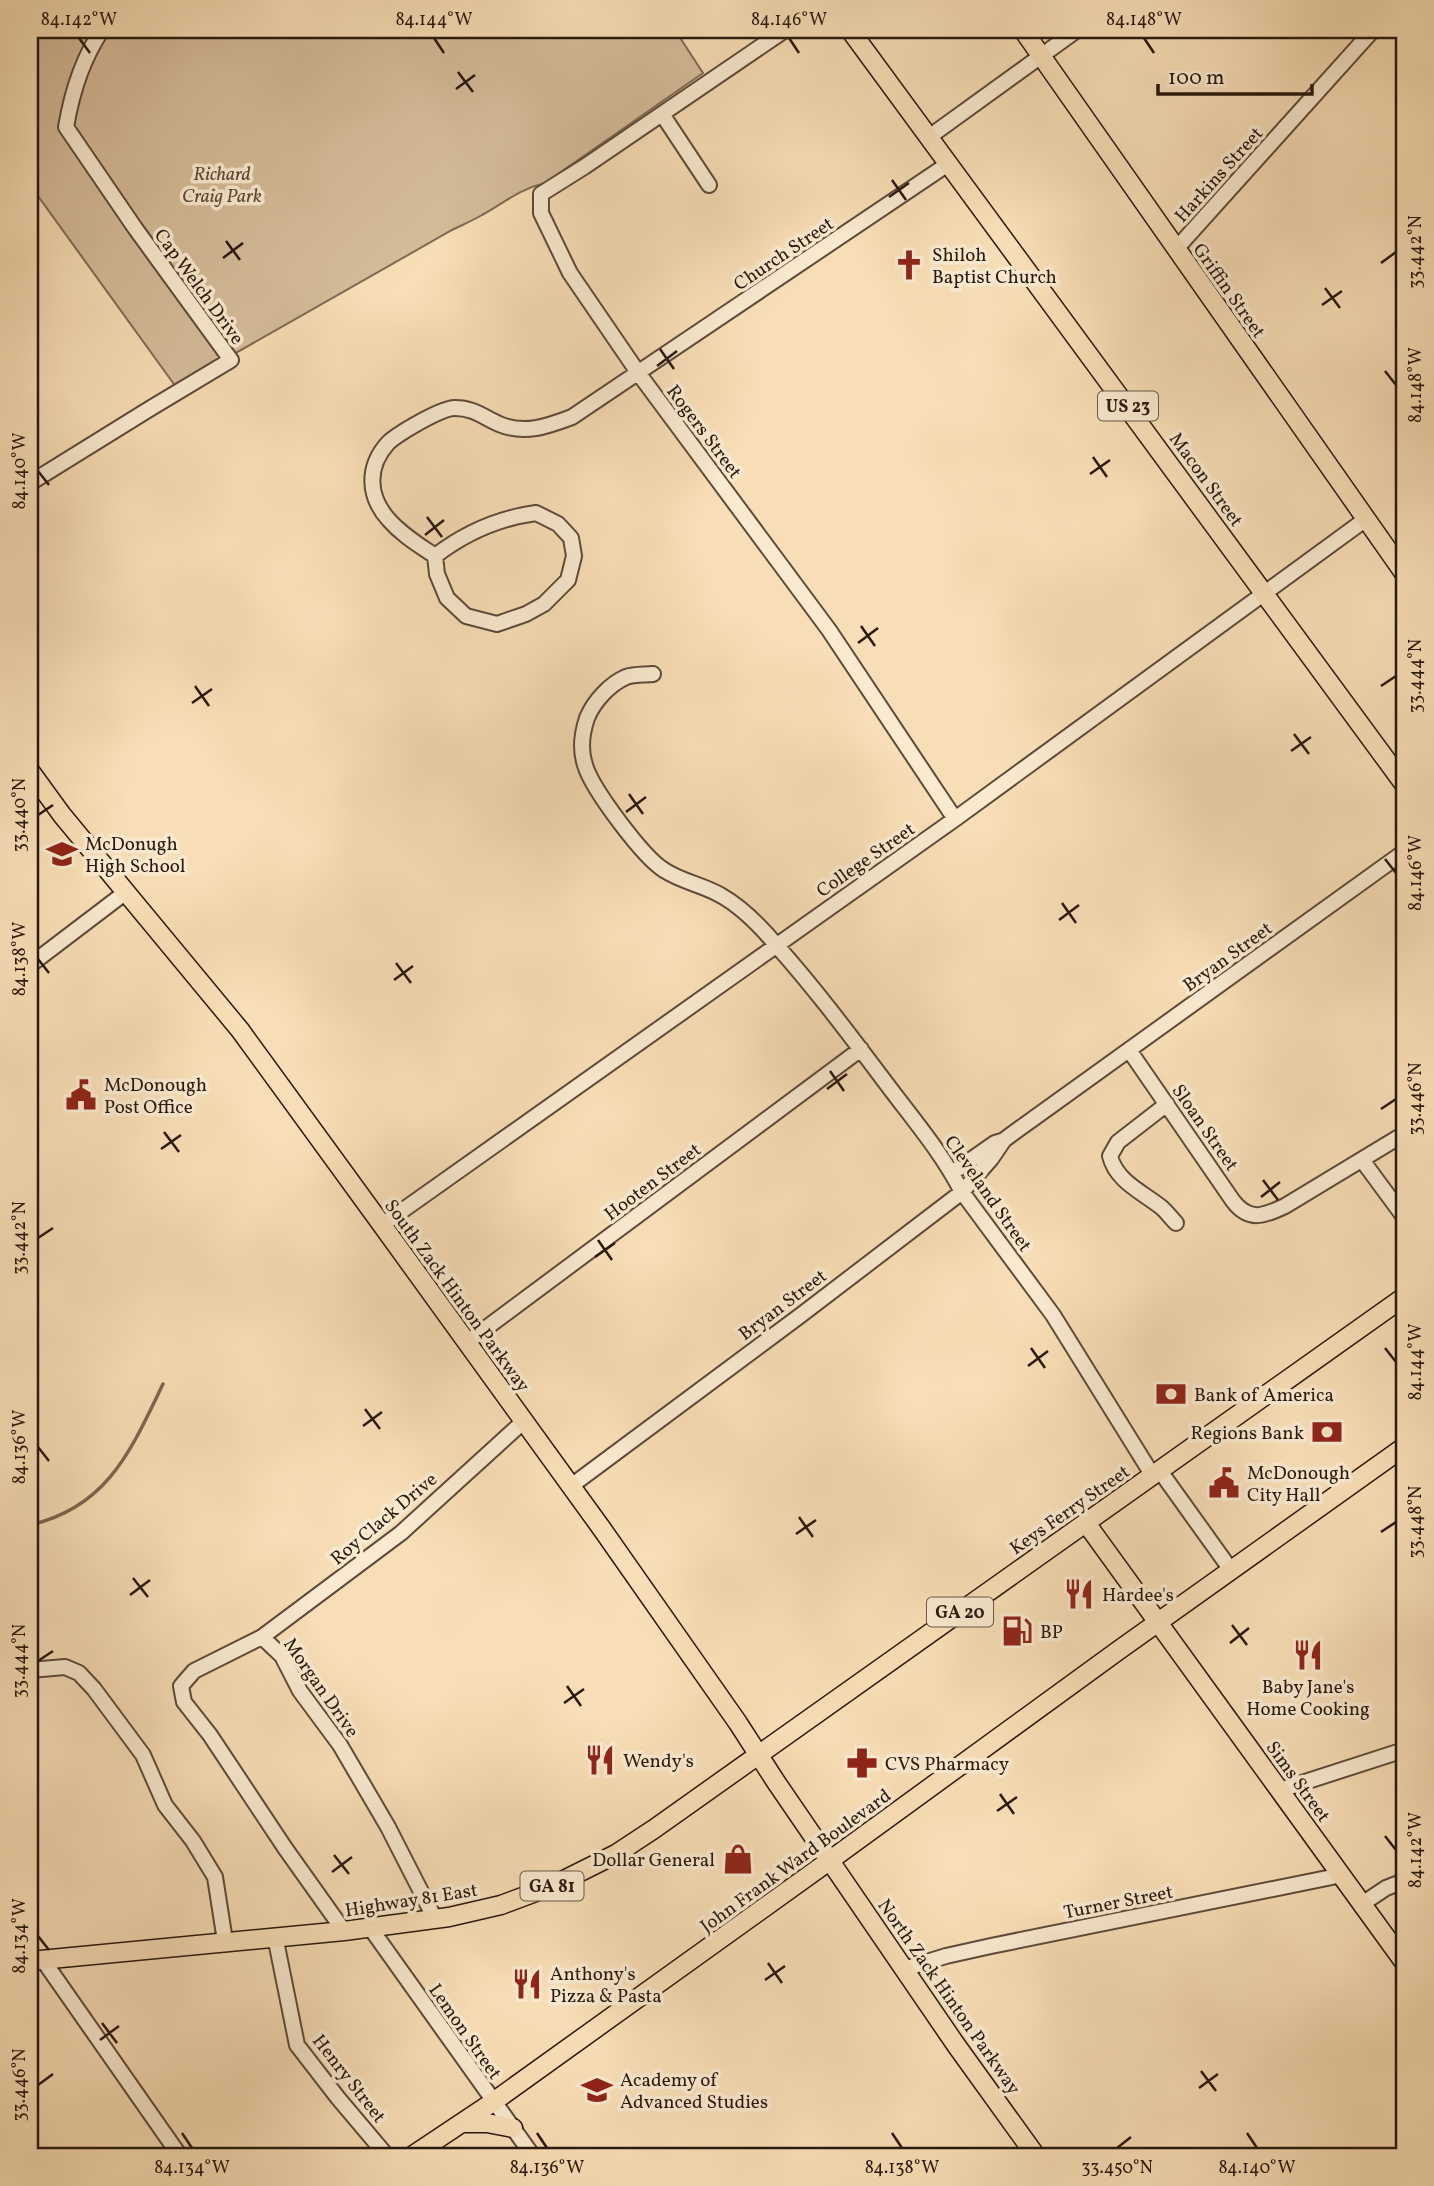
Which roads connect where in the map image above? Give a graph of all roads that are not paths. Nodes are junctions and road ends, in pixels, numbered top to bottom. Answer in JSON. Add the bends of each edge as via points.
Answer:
{"nodes":[{"id":1,"x":102,"y":30,"type":"edge"},
{"id":2,"x":850,"y":30,"type":"edge"},
{"id":3,"x":1023,"y":30,"type":"edge"},
{"id":4,"x":1077,"y":30,"type":"edge"},
{"id":5,"x":1373,"y":30,"type":"edge"},
{"id":6,"x":780,"y":33,"type":"edge"},
{"id":7,"x":1041,"y":57,"type":"junction"},
{"id":8,"x":662,"y":114,"type":"junction"},
{"id":9,"x":929,"y":137,"type":"junction"},
{"id":10,"x":948,"y":164,"type":"junction"},
{"id":11,"x":709,"y":185,"type":"dead end"},
{"id":12,"x":1176,"y":249,"type":"junction"},
{"id":13,"x":639,"y":374,"type":"junction"},
{"id":14,"x":30,"y":483,"type":"edge"},
{"id":15,"x":1366,"y":519,"type":"junction"},
{"id":16,"x":435,"y":556,"type":"junction"},
{"id":17,"x":1404,"y":573,"type":"edge"},
{"id":18,"x":1264,"y":593,"type":"junction"},
{"id":19,"x":653,"y":674,"type":"dead end"},
{"id":20,"x":30,"y":771,"type":"edge"},
{"id":21,"x":1404,"y":784,"type":"edge"},
{"id":22,"x":955,"y":819,"type":"junction"},
{"id":23,"x":1404,"y":852,"type":"edge"},
{"id":24,"x":126,"y":892,"type":"junction"},
{"id":25,"x":776,"y":944,"type":"junction"},
{"id":26,"x":30,"y":965,"type":"edge"},
{"id":27,"x":861,"y":1049,"type":"junction"},
{"id":28,"x":1129,"y":1050,"type":"junction"},
{"id":29,"x":1167,"y":1104,"type":"junction"},
{"id":30,"x":1404,"y":1133,"type":"edge"},
{"id":31,"x":1004,"y":1140,"type":"junction"},
{"id":32,"x":1362,"y":1160,"type":"junction"},
{"id":33,"x":952,"y":1173,"type":"junction"},
{"id":34,"x":961,"y":1192,"type":"junction"},
{"id":35,"x":1404,"y":1217,"type":"edge"},
{"id":36,"x":1176,"y":1223,"type":"dead end"},
{"id":37,"x":382,"y":1225,"type":"junction"},
{"id":38,"x":1404,"y":1297,"type":"edge"},
{"id":39,"x":466,"y":1343,"type":"junction"},
{"id":40,"x":524,"y":1421,"type":"junction"},
{"id":41,"x":1404,"y":1447,"type":"edge"},
{"id":42,"x":1156,"y":1473,"type":"junction"},
{"id":43,"x":571,"y":1486,"type":"junction"},
{"id":44,"x":1086,"y":1523,"type":"junction"},
{"id":45,"x":1231,"y":1570,"type":"junction"},
{"id":46,"x":1158,"y":1622,"type":"junction"},
{"id":47,"x":261,"y":1637,"type":"junction"},
{"id":48,"x":30,"y":1670,"type":"edge"},
{"id":49,"x":1404,"y":1750,"type":"edge"},
{"id":50,"x":758,"y":1755,"type":"junction"},
{"id":51,"x":1280,"y":1790,"type":"junction"},
{"id":52,"x":829,"y":1861,"type":"junction"},
{"id":53,"x":1342,"y":1875,"type":"junction"},
{"id":54,"x":1404,"y":1881,"type":"edge"},
{"id":55,"x":1362,"y":1903,"type":"junction"},
{"id":56,"x":435,"y":1919,"type":"junction"},
{"id":57,"x":369,"y":1926,"type":"junction"},
{"id":58,"x":344,"y":1931,"type":"junction"},
{"id":59,"x":275,"y":1936,"type":"junction"},
{"id":60,"x":225,"y":1941,"type":"junction"},
{"id":61,"x":36,"y":1960,"type":"edge"},
{"id":62,"x":1404,"y":1962,"type":"edge"},
{"id":63,"x":904,"y":1969,"type":"junction"},
{"id":64,"x":493,"y":2102,"type":"junction"},
{"id":65,"x":463,"y":2123,"type":"junction"},
{"id":66,"x":513,"y":2128,"type":"junction"},
{"id":67,"x":180,"y":2156,"type":"edge"},
{"id":68,"x":387,"y":2156,"type":"edge"},
{"id":69,"x":412,"y":2156,"type":"edge"},
{"id":70,"x":533,"y":2156,"type":"edge"},
{"id":71,"x":1036,"y":2156,"type":"edge"}],
"edges":[{"from":1,"to":14,"type":"street","name":"Cap Welch Drive","via":[[77,79],[66,127],[231,360]]},
{"from":2,"to":9,"type":"main road","name":"Macon Street","number":"US 23"},
{"from":3,"to":7,"type":"main road","name":"Griffin Street"},
{"from":4,"to":7,"type":"street"},
{"from":5,"to":12,"type":"street","name":"Harkins Street"},
{"from":6,"to":8,"type":"street","name":"Rogers Street"},
{"from":7,"to":9,"type":"street"},
{"from":7,"to":12,"type":"main road","name":"Griffin Street"},
{"from":8,"to":11,"type":"street"},
{"from":8,"to":13,"type":"street","name":"Rogers Street","via":[[541,194],[541,213],[564,261]]},
{"from":9,"to":10,"type":"main road","name":"Macon Street","number":"US 23"},
{"from":10,"to":13,"type":"street","name":"Church Street"},
{"from":10,"to":18,"type":"main road","name":"Macon Street","number":"US 23"},
{"from":12,"to":15,"type":"main road","name":"Griffin Street"},
{"from":13,"to":16,"type":"street","name":"Church Street","via":[[572,417],[540,429],[514,430],[477,411],[452,408],[389,441],[372,468],[374,494],[388,520]]},
{"from":13,"to":22,"type":"street","name":"Rogers Street","via":[[830,630]]},
{"from":15,"to":17,"type":"main road","name":"Griffin Street"},
{"from":15,"to":18,"type":"street","name":"College Street"},
{"from":16,"to":16,"type":"street","via":[[447,598],[466,616],[497,624],[544,604],[568,580],[574,556],[571,538],[558,524],[536,513],[499,521],[456,540]]},
{"from":18,"to":21,"type":"main road","name":"Macon Street","number":"US 23"},
{"from":18,"to":22,"type":"street","name":"College Street"},
{"from":19,"to":25,"type":"street","name":"Cleveland Street","via":[[628,676],[594,704],[582,735],[585,765],[637,844],[657,865],[722,895]]},
{"from":20,"to":24,"type":"main road","name":"South Zack Hinton Parkway"},
{"from":22,"to":25,"type":"street","name":"College Street"},
{"from":23,"to":28,"type":"street","name":"Bryan Street"},
{"from":24,"to":26,"type":"street"},
{"from":24,"to":37,"type":"main road","name":"South Zack Hinton Parkway","via":[[240,1030]]},
{"from":25,"to":27,"type":"street","name":"Cleveland Street"},
{"from":25,"to":37,"type":"street","name":"College Street"},
{"from":27,"to":33,"type":"street","name":"Cleveland Street"},
{"from":27,"to":39,"type":"street","name":"Hooten Street"},
{"from":28,"to":29,"type":"street","name":"Sloan Street"},
{"from":28,"to":31,"type":"street","name":"Bryan Street"},
{"from":29,"to":32,"type":"street","name":"Sloan Street","via":[[1240,1210],[1251,1214],[1285,1206]]},
{"from":29,"to":36,"type":"street","via":[[1118,1142],[1110,1156],[1119,1174]]},
{"from":30,"to":32,"type":"street","name":"Sloan Street"},
{"from":31,"to":33,"type":"street","name":"Bryan Street"},
{"from":31,"to":34,"type":"street","name":"Bryan Street"},
{"from":32,"to":35,"type":"street"},
{"from":33,"to":34,"type":"street","name":"Cleveland Street"},
{"from":34,"to":42,"type":"street","name":"Cleveland Street","via":[[1053,1315]]},
{"from":34,"to":43,"type":"street","name":"Bryan Street"},
{"from":37,"to":39,"type":"main road","name":"South Zack Hinton Parkway"},
{"from":38,"to":42,"type":"main road","name":"Keys Ferry Street","number":"GA 20"},
{"from":39,"to":40,"type":"main road","name":"South Zack Hinton Parkway"},
{"from":40,"to":43,"type":"main road","name":"South Zack Hinton Parkway"},
{"from":40,"to":47,"type":"street","name":"Roy Clack Drive","via":[[401,1533]]},
{"from":41,"to":45,"type":"main road","name":"John Frank Ward Boulevard"},
{"from":42,"to":44,"type":"main road","name":"Keys Ferry Street","number":"GA 20"},
{"from":42,"to":45,"type":"street","name":"Cleveland Street"},
{"from":43,"to":50,"type":"main road","name":"South Zack Hinton Parkway"},
{"from":44,"to":46,"type":"main road","name":"Sims Street"},
{"from":44,"to":50,"type":"main road","name":"Keys Ferry Street","number":"GA 20"},
{"from":45,"to":46,"type":"main road","name":"John Frank Ward Boulevard"},
{"from":46,"to":51,"type":"main road","name":"Sims Street"},
{"from":46,"to":52,"type":"main road","name":"John Frank Ward Boulevard"},
{"from":47,"to":56,"type":"street","name":"Morgan Drive","via":[[282,1656],[300,1691],[340,1745]]},
{"from":47,"to":58,"type":"street","name":"Morgan Drive","via":[[194,1671],[181,1686],[184,1702]]},
{"from":48,"to":60,"type":"street","via":[[65,1667],[79,1673],[139,1751],[165,1805],[215,1877]]},
{"from":49,"to":51,"type":"street"},
{"from":50,"to":52,"type":"main road","name":"South Zack Hinton Parkway"},
{"from":50,"to":56,"type":"main road","name":"Highway 81 East","number":"GA 81","via":[[597,1865],[526,1896]]},
{"from":51,"to":53,"type":"main road","name":"Sims Street"},
{"from":52,"to":63,"type":"main road","name":"North Zack Hinton Parkway"},
{"from":52,"to":64,"type":"main road","name":"John Frank Ward Boulevard"},
{"from":53,"to":55,"type":"main road","name":"Sims Street"},
{"from":53,"to":63,"type":"street","name":"Turner Street","via":[[991,1946]]},
{"from":54,"to":55,"type":"street"},
{"from":55,"to":62,"type":"main road","name":"Sims Street"},
{"from":56,"to":57,"type":"main road","name":"Highway 81 East","number":"GA 81"},
{"from":57,"to":58,"type":"main road","name":"Highway 81 East","number":"GA 81"},
{"from":57,"to":64,"type":"street","name":"Lemon Street"},
{"from":58,"to":59,"type":"main road","name":"Highway 81 East","number":"GA 81"},
{"from":59,"to":60,"type":"main road","name":"Highway 81 East","number":"GA 81"},
{"from":59,"to":68,"type":"street","name":"Henry Street","via":[[297,2045]]},
{"from":60,"to":61,"type":"main road","name":"Highway 81 East","number":"GA 81"},
{"from":61,"to":67,"type":"street"},
{"from":63,"to":71,"type":"main road","name":"North Zack Hinton Parkway"},
{"from":64,"to":65,"type":"main road","name":"John Frank Ward Boulevard"},
{"from":64,"to":66,"type":"street","name":"Lemon Street"},
{"from":65,"to":66,"type":"main road"},
{"from":65,"to":69,"type":"main road","name":"John Frank Ward Boulevard"},
{"from":66,"to":70,"type":"street","name":"Lemon Street"}]}
